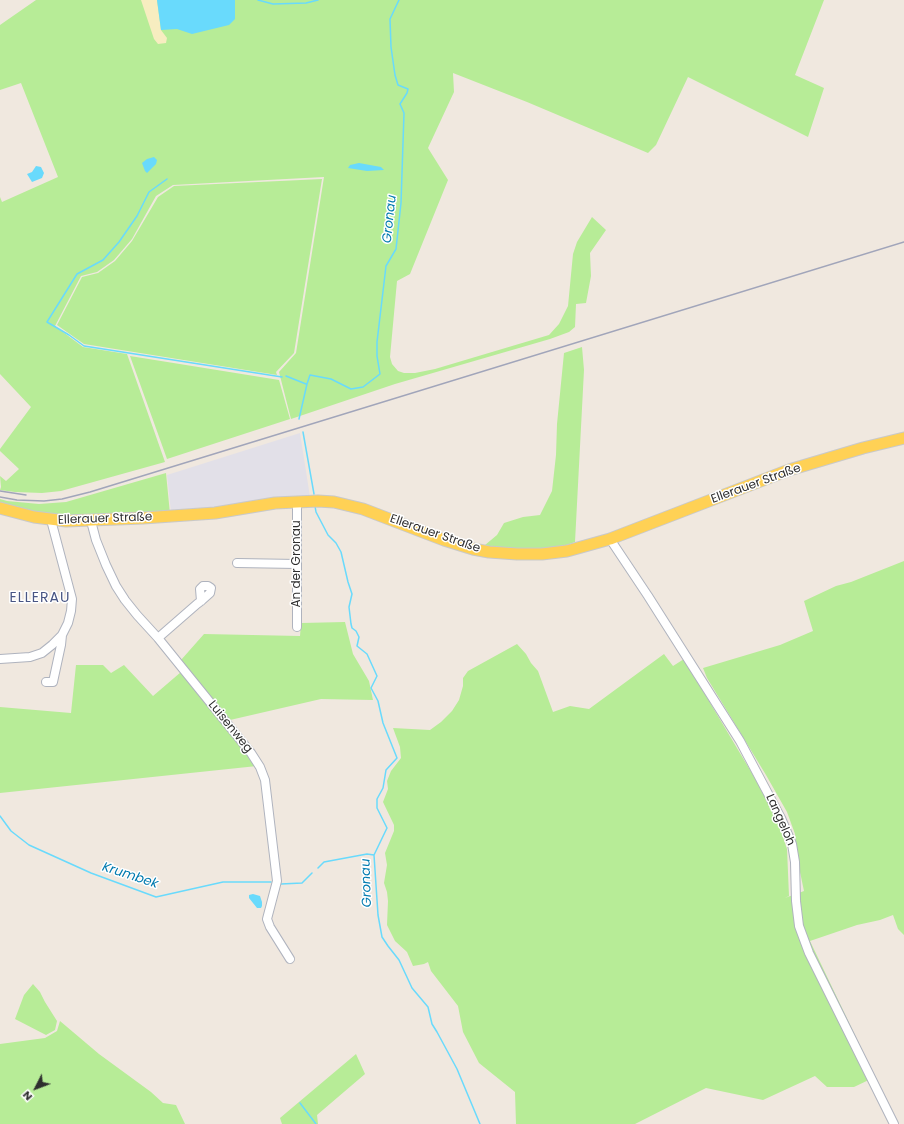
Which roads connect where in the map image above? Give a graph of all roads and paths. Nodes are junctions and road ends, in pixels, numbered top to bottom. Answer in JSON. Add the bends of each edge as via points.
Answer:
{"nodes":[{"id":1,"x":904,"y":438,"type":"edge"},
{"id":2,"x":297,"y":501,"type":"junction"},
{"id":3,"x":3,"y":511,"type":"edge"},
{"id":4,"x":51,"y":520,"type":"junction"},
{"id":5,"x":91,"y":521,"type":"junction"},
{"id":6,"x":610,"y":539,"type":"junction"},
{"id":7,"x":237,"y":563,"type":"dead end"},
{"id":8,"x":297,"y":564,"type":"junction"},
{"id":9,"x":201,"y":601,"type":"dead end"},
{"id":10,"x":297,"y":627,"type":"dead end"},
{"id":11,"x":62,"y":635,"type":"junction"},
{"id":12,"x":158,"y":638,"type":"junction"},
{"id":13,"x":0,"y":659,"type":"edge"},
{"id":14,"x":46,"y":682,"type":"dead end"},
{"id":15,"x":290,"y":959,"type":"dead end"},
{"id":16,"x":894,"y":1124,"type":"edge"}],
"edges":[{"from":1,"to":6,"type":"main road","name":"Ellerauer Straße","via":[[790,470]]},
{"from":2,"to":5,"type":"main road","name":"Ellerauer Straße","via":[[215,513]]},
{"from":2,"to":6,"type":"main road","name":"Ellerauer Straße","via":[[334,502],[363,508],[444,540],[489,552],[542,554]]},
{"from":2,"to":8,"type":"street","name":"An der Gronau"},
{"from":3,"to":4,"type":"main road","name":"Ellerauer Straße"},
{"from":4,"to":5,"type":"main road","name":"Ellerauer Straße"},
{"from":4,"to":11,"type":"street","via":[[72,599],[68,622]]},
{"from":5,"to":12,"type":"street","name":"Luisenweg","via":[[96,540],[116,586],[136,615]]},
{"from":6,"to":16,"type":"street","name":"Langeloh","via":[[740,741],[781,818],[792,844],[795,862],[799,926],[809,953]]},
{"from":7,"to":8,"type":"street"},
{"from":8,"to":10,"type":"street","name":"An der Gronau"},
{"from":9,"to":12,"type":"street"},
{"from":11,"to":13,"type":"street","via":[[42,652],[30,657]]},
{"from":11,"to":14,"type":"street","via":[[53,682]]},
{"from":12,"to":15,"type":"street","name":"Luisenweg","via":[[260,767],[265,780],[277,881],[267,919]]}]}
